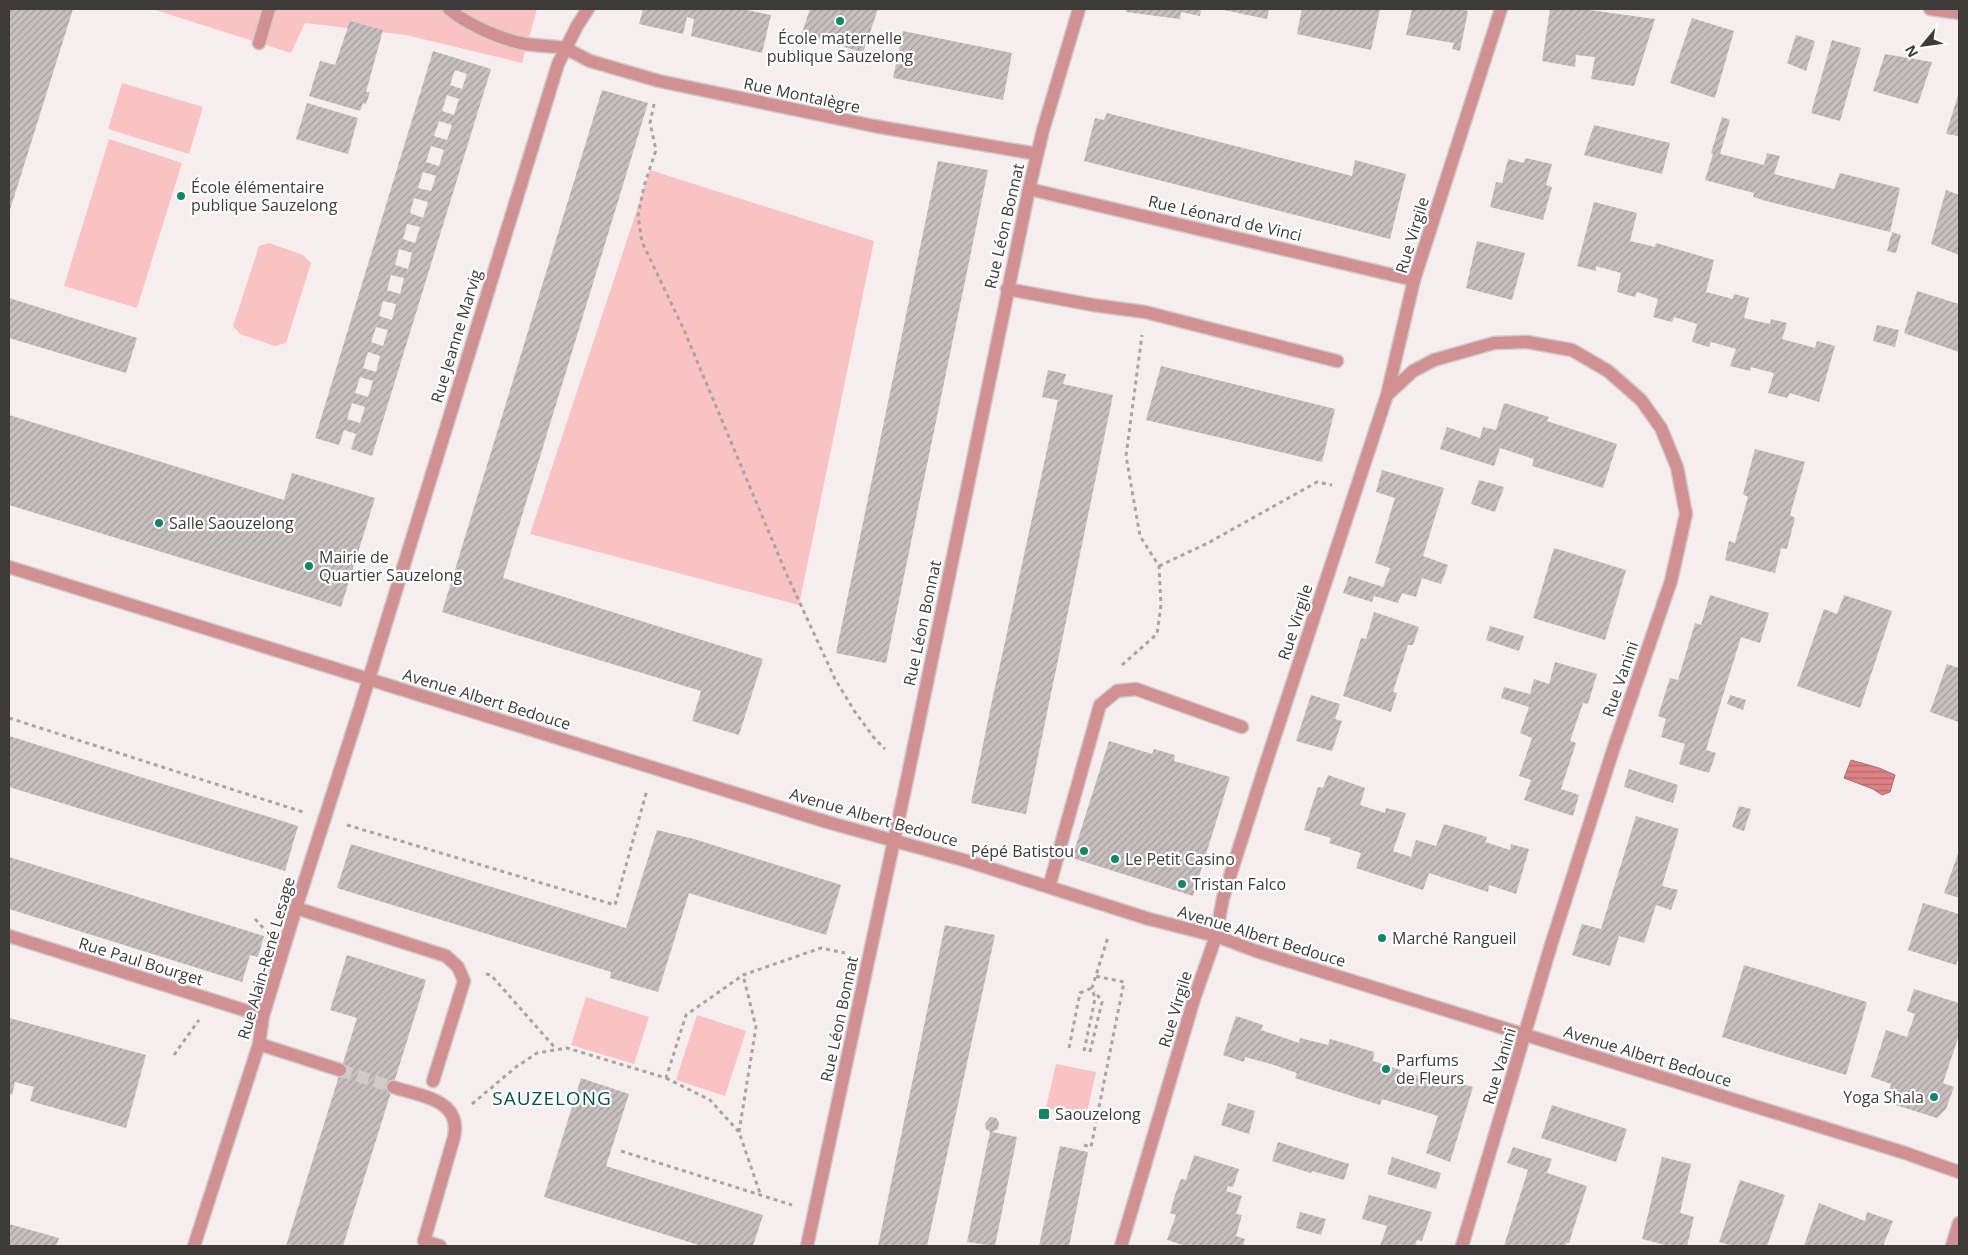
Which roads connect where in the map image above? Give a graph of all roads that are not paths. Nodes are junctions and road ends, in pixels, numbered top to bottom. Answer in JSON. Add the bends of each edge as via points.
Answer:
{"nodes":[{"id":1,"x":269,"y":9,"type":"edge"},
{"id":2,"x":450,"y":9,"type":"edge"},
{"id":3,"x":588,"y":9,"type":"edge"},
{"id":4,"x":1079,"y":9,"type":"edge"},
{"id":5,"x":1501,"y":9,"type":"edge"},
{"id":6,"x":1930,"y":9,"type":"edge"},
{"id":7,"x":1959,"y":13,"type":"edge"},
{"id":8,"x":259,"y":43,"type":"dead end"},
{"id":9,"x":565,"y":48,"type":"junction"},
{"id":10,"x":1037,"y":154,"type":"junction"},
{"id":11,"x":1028,"y":188,"type":"junction"},
{"id":12,"x":1414,"y":280,"type":"junction"},
{"id":13,"x":1007,"y":289,"type":"junction"},
{"id":14,"x":1337,"y":361,"type":"dead end"},
{"id":15,"x":1387,"y":395,"type":"junction"},
{"id":16,"x":9,"y":567,"type":"edge"},
{"id":17,"x":368,"y":679,"type":"junction"},
{"id":18,"x":1242,"y":727,"type":"dead end"},
{"id":19,"x":893,"y":840,"type":"junction"},
{"id":20,"x":1049,"y":887,"type":"junction"},
{"id":21,"x":296,"y":908,"type":"junction"},
{"id":22,"x":9,"y":936,"type":"edge"},
{"id":23,"x":1216,"y":936,"type":"junction"},
{"id":24,"x":263,"y":1016,"type":"junction"},
{"id":25,"x":1526,"y":1035,"type":"junction"},
{"id":26,"x":259,"y":1044,"type":"junction"},
{"id":27,"x":340,"y":1070,"type":"tunnel mouth"},
{"id":28,"x":432,"y":1081,"type":"dead end"},
{"id":29,"x":393,"y":1087,"type":"tunnel mouth"},
{"id":30,"x":1959,"y":1172,"type":"edge"},
{"id":31,"x":1959,"y":1223,"type":"edge"},
{"id":32,"x":423,"y":1244,"type":"edge"},
{"id":33,"x":194,"y":1246,"type":"edge"},
{"id":34,"x":440,"y":1246,"type":"edge"},
{"id":35,"x":807,"y":1246,"type":"edge"},
{"id":36,"x":1121,"y":1246,"type":"edge"},
{"id":37,"x":1462,"y":1246,"type":"edge"},
{"id":38,"x":1952,"y":1246,"type":"edge"}],
"edges":[{"from":1,"to":8,"type":"street"},
{"from":2,"to":9,"type":"street","via":[[458,17],[510,39]]},
{"from":3,"to":9,"type":"street","name":"Rue Jeanne Marvig"},
{"from":4,"to":10,"type":"street","name":"Rue Léon Bonnat"},
{"from":5,"to":12,"type":"street","name":"Rue Virgile"},
{"from":6,"to":7,"type":"street"},
{"from":9,"to":10,"type":"street","name":"Rue Montalègre","via":[[590,61],[659,82],[874,126]]},
{"from":9,"to":17,"type":"street","name":"Rue Jeanne Marvig"},
{"from":10,"to":11,"type":"street","name":"Rue Léon Bonnat"},
{"from":11,"to":12,"type":"street","name":"Rue Léonard de Vinci"},
{"from":11,"to":13,"type":"street","name":"Rue Léon Bonnat"},
{"from":12,"to":15,"type":"street","name":"Rue Virgile"},
{"from":13,"to":14,"type":"street","via":[[1145,312]]},
{"from":13,"to":19,"type":"street","name":"Rue Léon Bonnat"},
{"from":15,"to":23,"type":"street","name":"Rue Virgile","via":[[1241,841],[1223,898]]},
{"from":15,"to":25,"type":"street","name":"Rue Vanini","via":[[1413,371],[1434,360],[1494,343],[1527,342],[1572,350],[1608,372],[1641,400],[1661,428],[1677,467],[1686,514],[1671,581],[1613,750]]},
{"from":16,"to":17,"type":"street","name":"Avenue Albert Bedouce"},
{"from":17,"to":19,"type":"street","name":"Avenue Albert Bedouce"},
{"from":17,"to":21,"type":"street","name":"Rue Alain-René Lesage"},
{"from":18,"to":20,"type":"street","via":[[1136,689],[1117,691],[1100,705]]},
{"from":19,"to":20,"type":"street","name":"Avenue Albert Bedouce"},
{"from":19,"to":35,"type":"street","name":"Rue Léon Bonnat"},
{"from":20,"to":23,"type":"street","name":"Avenue Albert Bedouce","via":[[1149,919]]},
{"from":21,"to":24,"type":"street","name":"Rue Alain-René Lesage"},
{"from":21,"to":28,"type":"street","via":[[446,956],[458,967],[464,981]]},
{"from":22,"to":24,"type":"street","name":"Rue Paul Bourget"},
{"from":23,"to":25,"type":"street","name":"Avenue Albert Bedouce"},
{"from":23,"to":36,"type":"street","name":"Rue Virgile","via":[[1194,999]]},
{"from":24,"to":26,"type":"street","name":"Rue Alain-René Lesage"},
{"from":25,"to":30,"type":"street","name":"Avenue Albert Bedouce"},
{"from":25,"to":37,"type":"street","name":"Rue Vanini"},
{"from":26,"to":27,"type":"street"},
{"from":26,"to":33,"type":"street","name":"Rue Alain-René Lesage"},
{"from":29,"to":32,"type":"street","via":[[446,1105],[454,1115],[454,1137]]},
{"from":31,"to":38,"type":"street"},
{"from":32,"to":34,"type":"street"}]}
